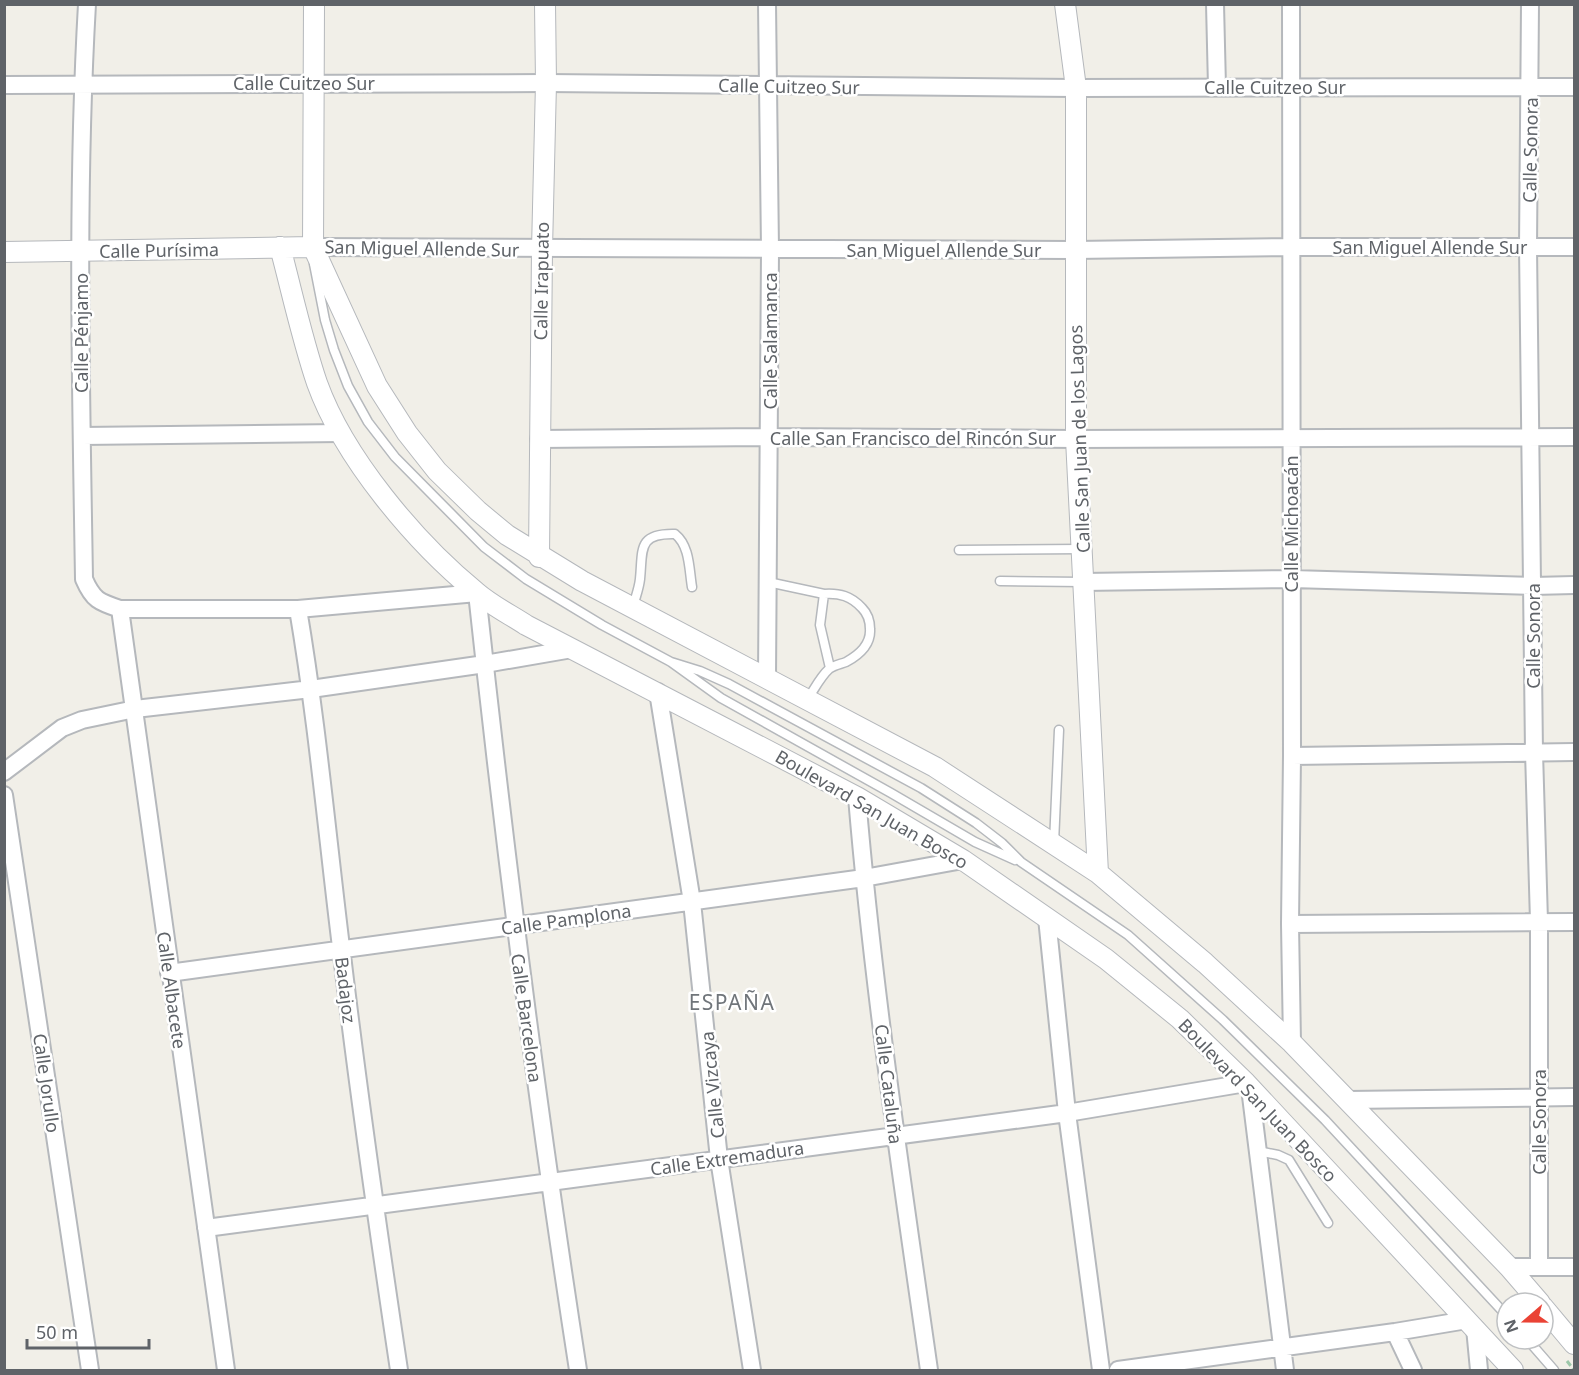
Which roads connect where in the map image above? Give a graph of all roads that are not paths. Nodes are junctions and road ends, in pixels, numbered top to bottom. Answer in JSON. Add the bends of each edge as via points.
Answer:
{"nodes":[{"id":1,"x":87,"y":4,"type":"edge"},
{"id":2,"x":314,"y":4,"type":"edge"},
{"id":3,"x":545,"y":4,"type":"edge"},
{"id":4,"x":767,"y":4,"type":"edge"},
{"id":5,"x":1065,"y":4,"type":"edge"},
{"id":6,"x":1215,"y":4,"type":"edge"},
{"id":7,"x":1291,"y":4,"type":"edge"},
{"id":8,"x":1530,"y":4,"type":"edge"},
{"id":9,"x":315,"y":83,"type":"junction"},
{"id":10,"x":546,"y":83,"type":"junction"},
{"id":11,"x":4,"y":85,"type":"edge"},
{"id":12,"x":82,"y":85,"type":"junction"},
{"id":13,"x":767,"y":86,"type":"junction"},
{"id":14,"x":1217,"y":87,"type":"junction"},
{"id":15,"x":1292,"y":87,"type":"junction"},
{"id":16,"x":1531,"y":87,"type":"junction"},
{"id":17,"x":1575,"y":87,"type":"edge"},
{"id":18,"x":1076,"y":88,"type":"junction"},
{"id":19,"x":280,"y":247,"type":"junction"},
{"id":20,"x":313,"y":247,"type":"junction"},
{"id":21,"x":1291,"y":247,"type":"junction"},
{"id":22,"x":1528,"y":247,"type":"junction"},
{"id":23,"x":1575,"y":247,"type":"edge"},
{"id":24,"x":542,"y":249,"type":"junction"},
{"id":25,"x":770,"y":250,"type":"junction"},
{"id":26,"x":1075,"y":250,"type":"junction"},
{"id":27,"x":4,"y":252,"type":"edge"},
{"id":28,"x":81,"y":252,"type":"junction"},
{"id":29,"x":341,"y":433,"type":"junction"},
{"id":30,"x":82,"y":436,"type":"junction"},
{"id":31,"x":770,"y":437,"type":"junction"},
{"id":32,"x":1532,"y":437,"type":"junction"},
{"id":33,"x":1575,"y":437,"type":"edge"},
{"id":34,"x":539,"y":438,"type":"junction"},
{"id":35,"x":1291,"y":438,"type":"junction"},
{"id":36,"x":1076,"y":439,"type":"junction"},
{"id":37,"x":1082,"y":549,"type":"junction"},
{"id":38,"x":959,"y":550,"type":"dead end"},
{"id":39,"x":539,"y":556,"type":"junction"},
{"id":40,"x":1292,"y":579,"type":"junction"},
{"id":41,"x":1000,"y":581,"type":"dead end"},
{"id":42,"x":768,"y":582,"type":"junction"},
{"id":43,"x":1083,"y":582,"type":"junction"},
{"id":44,"x":1575,"y":585,"type":"edge"},
{"id":45,"x":1533,"y":586,"type":"junction"},
{"id":46,"x":692,"y":587,"type":"dead end"},
{"id":47,"x":477,"y":593,"type":"junction"},
{"id":48,"x":824,"y":594,"type":"junction"},
{"id":49,"x":633,"y":607,"type":"junction"},
{"id":50,"x":120,"y":609,"type":"junction"},
{"id":51,"x":298,"y":609,"type":"junction"},
{"id":52,"x":572,"y":649,"type":"junction"},
{"id":53,"x":671,"y":662,"type":"junction"},
{"id":54,"x":484,"y":664,"type":"junction"},
{"id":55,"x":830,"y":668,"type":"junction"},
{"id":56,"x":767,"y":678,"type":"junction"},
{"id":57,"x":311,"y":690,"type":"junction"},
{"id":58,"x":658,"y":692,"type":"junction"},
{"id":59,"x":807,"y":700,"type":"junction"},
{"id":60,"x":135,"y":709,"type":"junction"},
{"id":61,"x":1059,"y":730,"type":"dead end"},
{"id":62,"x":1534,"y":752,"type":"junction"},
{"id":63,"x":1575,"y":752,"type":"edge"},
{"id":64,"x":1292,"y":756,"type":"junction"},
{"id":65,"x":4,"y":772,"type":"edge"},
{"id":66,"x":4,"y":795,"type":"edge"},
{"id":67,"x":857,"y":797,"type":"junction"},
{"id":68,"x":1054,"y":844,"type":"junction"},
{"id":69,"x":963,"y":860,"type":"junction"},
{"id":70,"x":1021,"y":862,"type":"junction"},
{"id":71,"x":1098,"y":873,"type":"junction"},
{"id":72,"x":864,"y":878,"type":"junction"},
{"id":73,"x":692,"y":902,"type":"junction"},
{"id":74,"x":1047,"y":918,"type":"junction"},
{"id":75,"x":1539,"y":921,"type":"junction"},
{"id":76,"x":1575,"y":922,"type":"edge"},
{"id":77,"x":1290,"y":924,"type":"junction"},
{"id":78,"x":515,"y":927,"type":"junction"},
{"id":79,"x":341,"y":949,"type":"junction"},
{"id":80,"x":169,"y":973,"type":"junction"},
{"id":81,"x":1292,"y":1043,"type":"junction"},
{"id":82,"x":1248,"y":1085,"type":"junction"},
{"id":83,"x":1539,"y":1097,"type":"junction"},
{"id":84,"x":1575,"y":1097,"type":"edge"},
{"id":85,"x":1348,"y":1100,"type":"junction"},
{"id":86,"x":1067,"y":1113,"type":"junction"},
{"id":87,"x":895,"y":1135,"type":"junction"},
{"id":88,"x":1258,"y":1150,"type":"junction"},
{"id":89,"x":719,"y":1159,"type":"junction"},
{"id":90,"x":549,"y":1184,"type":"junction"},
{"id":91,"x":374,"y":1205,"type":"junction"},
{"id":92,"x":1328,"y":1223,"type":"dead end"},
{"id":93,"x":206,"y":1228,"type":"junction"},
{"id":94,"x":1509,"y":1267,"type":"junction"},
{"id":95,"x":1539,"y":1267,"type":"junction"},
{"id":96,"x":1575,"y":1267,"type":"edge"},
{"id":97,"x":1530,"y":1291,"type":"edge"},
{"id":98,"x":1495,"y":1303,"type":"edge"},
{"id":99,"x":1555,"y":1321,"type":"edge"},
{"id":100,"x":1471,"y":1324,"type":"junction"},
{"id":101,"x":1395,"y":1332,"type":"junction"},
{"id":102,"x":1575,"y":1344,"type":"edge"},
{"id":103,"x":1282,"y":1348,"type":"junction"},
{"id":104,"x":1537,"y":1351,"type":"edge"},
{"id":105,"x":90,"y":1371,"type":"edge"},
{"id":106,"x":226,"y":1371,"type":"edge"},
{"id":107,"x":399,"y":1371,"type":"edge"},
{"id":108,"x":578,"y":1371,"type":"edge"},
{"id":109,"x":752,"y":1371,"type":"edge"},
{"id":110,"x":929,"y":1371,"type":"edge"},
{"id":111,"x":1101,"y":1371,"type":"edge"},
{"id":112,"x":1118,"y":1371,"type":"edge"},
{"id":113,"x":1285,"y":1371,"type":"edge"},
{"id":114,"x":1413,"y":1371,"type":"edge"},
{"id":115,"x":1479,"y":1371,"type":"edge"},
{"id":116,"x":1513,"y":1371,"type":"edge"},
{"id":117,"x":1554,"y":1371,"type":"edge"}],
"edges":[{"from":1,"to":12,"type":"street","name":"Calle Pénjamo"},
{"from":2,"to":9,"type":"street"},
{"from":3,"to":10,"type":"street","name":"Calle Irapuato"},
{"from":4,"to":13,"type":"street","name":"Calle Salamanca"},
{"from":5,"to":18,"type":"street","name":"Calle San Juan de los Lagos"},
{"from":6,"to":14,"type":"street"},
{"from":7,"to":15,"type":"street","name":"Calle Michoacán"},
{"from":8,"to":16,"type":"street","name":"Calle Sonora"},
{"from":9,"to":10,"type":"street","name":"Calle Cuitzeo Sur"},
{"from":9,"to":12,"type":"street","name":"Calle Cuitzeo Sur"},
{"from":9,"to":20,"type":"street"},
{"from":10,"to":13,"type":"street","name":"Calle Cuitzeo Sur"},
{"from":10,"to":24,"type":"street","name":"Calle Irapuato"},
{"from":11,"to":12,"type":"street","name":"Calle Cuitzeo Sur"},
{"from":12,"to":28,"type":"street","name":"Calle Pénjamo"},
{"from":13,"to":18,"type":"street","name":"Calle Cuitzeo Sur"},
{"from":13,"to":25,"type":"street","name":"Calle Salamanca"},
{"from":14,"to":15,"type":"street","name":"Calle Cuitzeo Sur"},
{"from":14,"to":18,"type":"street","name":"Calle Cuitzeo Sur"},
{"from":15,"to":16,"type":"street","name":"Calle Cuitzeo Sur"},
{"from":15,"to":21,"type":"street","name":"Calle Michoacán"},
{"from":16,"to":17,"type":"street","name":"Calle Cuitzeo Sur"},
{"from":16,"to":22,"type":"street","name":"Calle Sonora"},
{"from":18,"to":26,"type":"street","name":"Calle San Juan de los Lagos"},
{"from":19,"to":20,"type":"street","name":"Calle Purísima"},
{"from":19,"to":28,"type":"street","name":"Calle Purísima"},
{"from":19,"to":29,"type":"street","name":"Boulevard San Juan Bosco","via":[[318,385]]},
{"from":20,"to":24,"type":"street","name":"San Miguel Allende Sur"},
{"from":20,"to":39,"type":"street","via":[[377,386],[407,433],[437,471],[478,510]]},
{"from":20,"to":53,"type":"lane","via":[[316,280],[348,386],[368,422],[395,457],[484,547],[526,579]]},
{"from":21,"to":22,"type":"street","name":"San Miguel Allende Sur"},
{"from":21,"to":26,"type":"street","name":"San Miguel Allende Sur"},
{"from":21,"to":35,"type":"street","name":"Calle Michoacán"},
{"from":22,"to":23,"type":"street","name":"San Miguel Allende Sur"},
{"from":22,"to":32,"type":"street","name":"Calle Sonora"},
{"from":24,"to":25,"type":"street","name":"San Miguel Allende Sur"},
{"from":24,"to":34,"type":"street","name":"Calle Irapuato"},
{"from":25,"to":26,"type":"street","name":"San Miguel Allende Sur"},
{"from":25,"to":31,"type":"street","name":"Calle Salamanca"},
{"from":26,"to":36,"type":"street","name":"Calle San Juan de los Lagos"},
{"from":27,"to":28,"type":"street","name":"Calle Purísima"},
{"from":28,"to":30,"type":"street","name":"Calle Pénjamo"},
{"from":29,"to":30,"type":"street"},
{"from":29,"to":47,"type":"street","name":"Boulevard San Juan Bosco","via":[[411,530]]},
{"from":30,"to":50,"type":"street","name":"Calle Pénjamo","via":[[84,579],[98,601]]},
{"from":31,"to":34,"type":"street","name":"Calle San Francisco del Rincón Sur"},
{"from":31,"to":36,"type":"street","name":"Calle San Francisco del Rincón Sur"},
{"from":31,"to":42,"type":"street","name":"Calle Salamanca"},
{"from":32,"to":33,"type":"street","name":"Calle San Francisco del Rincón Sur"},
{"from":32,"to":35,"type":"street","name":"Calle San Francisco del Rincón Sur"},
{"from":32,"to":45,"type":"street","name":"Calle Sonora"},
{"from":34,"to":39,"type":"street","name":"Calle Irapuato"},
{"from":35,"to":36,"type":"street","name":"Calle San Francisco del Rincón Sur"},
{"from":35,"to":40,"type":"street","name":"Calle Michoacán"},
{"from":36,"to":37,"type":"street","name":"Calle San Juan de los Lagos"},
{"from":37,"to":38,"type":"lane"},
{"from":37,"to":43,"type":"street","name":"Calle San Juan de los Lagos"},
{"from":39,"to":49,"type":"street"},
{"from":40,"to":43,"type":"street"},
{"from":40,"to":45,"type":"street"},
{"from":40,"to":64,"type":"street","name":"Calle Michoacán"},
{"from":41,"to":43,"type":"lane"},
{"from":42,"to":48,"type":"lane"},
{"from":42,"to":56,"type":"street","name":"Calle Salamanca"},
{"from":43,"to":71,"type":"street","name":"Calle San Juan de los Lagos"},
{"from":44,"to":45,"type":"street"},
{"from":45,"to":62,"type":"street","name":"Calle Sonora"},
{"from":46,"to":49,"type":"lane","via":[[680,538],[675,534],[648,538],[642,546]]},
{"from":47,"to":51,"type":"street"},
{"from":47,"to":52,"type":"street","name":"Boulevard San Juan Bosco"},
{"from":47,"to":54,"type":"street","name":"Calle Barcelona"},
{"from":48,"to":55,"type":"lane","via":[[820,626]]},
{"from":48,"to":55,"type":"lane","via":[[835,593],[855,601],[866,612],[870,626],[862,651]]},
{"from":49,"to":56,"type":"street"},
{"from":50,"to":51,"type":"street"},
{"from":50,"to":60,"type":"street","name":"Calle Albacete"},
{"from":51,"to":57,"type":"street","name":"Badajoz"},
{"from":52,"to":54,"type":"street"},
{"from":52,"to":58,"type":"street","name":"Boulevard San Juan Bosco"},
{"from":53,"to":70,"type":"lane","via":[[729,704],[975,842]]},
{"from":53,"to":70,"type":"lane","via":[[729,684],[921,788],[976,823]]},
{"from":54,"to":57,"type":"street"},
{"from":54,"to":78,"type":"street","name":"Calle Barcelona"},
{"from":55,"to":59,"type":"lane"},
{"from":56,"to":59,"type":"street"},
{"from":57,"to":60,"type":"street"},
{"from":57,"to":79,"type":"street","name":"Badajoz"},
{"from":58,"to":67,"type":"street","name":"Boulevard San Juan Bosco"},
{"from":58,"to":73,"type":"street","name":"Calle Vizcaya"},
{"from":59,"to":68,"type":"street","via":[[934,767]]},
{"from":60,"to":65,"type":"street","via":[[62,728]]},
{"from":60,"to":80,"type":"street","name":"Calle Albacete"},
{"from":61,"to":68,"type":"lane"},
{"from":62,"to":63,"type":"street"},
{"from":62,"to":64,"type":"street"},
{"from":62,"to":75,"type":"street","name":"Calle Sonora"},
{"from":64,"to":77,"type":"street","name":"Calle Michoacán"},
{"from":66,"to":105,"type":"street","name":"Calle Jorullo"},
{"from":67,"to":69,"type":"street","name":"Boulevard San Juan Bosco"},
{"from":67,"to":72,"type":"street","name":"Calle Cataluña"},
{"from":68,"to":71,"type":"street"},
{"from":69,"to":72,"type":"street","name":"Calle Pamplona"},
{"from":69,"to":74,"type":"street","name":"Boulevard San Juan Bosco"},
{"from":70,"to":98,"type":"lane","via":[[1128,935],[1223,1020],[1325,1120]]},
{"from":71,"to":81,"type":"street"},
{"from":72,"to":73,"type":"street","name":"Calle Pamplona"},
{"from":72,"to":87,"type":"street","name":"Calle Cataluña"},
{"from":73,"to":78,"type":"street","name":"Calle Pamplona"},
{"from":73,"to":89,"type":"street","name":"Calle Vizcaya"},
{"from":74,"to":82,"type":"street","name":"Boulevard San Juan Bosco","via":[[1140,985]]},
{"from":74,"to":86,"type":"street"},
{"from":75,"to":76,"type":"street"},
{"from":75,"to":77,"type":"street"},
{"from":75,"to":83,"type":"street","name":"Calle Sonora"},
{"from":77,"to":81,"type":"street","name":"Calle Michoacán"},
{"from":78,"to":79,"type":"street","name":"Calle Pamplona"},
{"from":78,"to":90,"type":"street","name":"Calle Barcelona"},
{"from":79,"to":80,"type":"street","name":"Calle Pamplona"},
{"from":79,"to":91,"type":"street","name":"Badajoz"},
{"from":80,"to":93,"type":"street","name":"Calle Albacete"},
{"from":81,"to":85,"type":"street"},
{"from":82,"to":86,"type":"street","name":"Calle Extremadura"},
{"from":82,"to":88,"type":"street"},
{"from":82,"to":100,"type":"street","name":"Boulevard San Juan Bosco"},
{"from":83,"to":84,"type":"street"},
{"from":83,"to":85,"type":"street"},
{"from":83,"to":95,"type":"street","name":"Calle Sonora"},
{"from":85,"to":94,"type":"street"},
{"from":86,"to":87,"type":"street","name":"Calle Extremadura"},
{"from":86,"to":111,"type":"street"},
{"from":87,"to":89,"type":"street","name":"Calle Extremadura"},
{"from":87,"to":110,"type":"street","name":"Calle Cataluña"},
{"from":88,"to":92,"type":"lane","via":[[1289,1160]]},
{"from":88,"to":103,"type":"street"},
{"from":89,"to":90,"type":"street","name":"Calle Extremadura"},
{"from":89,"to":109,"type":"street","name":"Calle Vizcaya"},
{"from":90,"to":91,"type":"street","name":"Calle Extremadura"},
{"from":90,"to":108,"type":"street","name":"Calle Barcelona"},
{"from":91,"to":93,"type":"street","name":"Calle Extremadura"},
{"from":91,"to":107,"type":"street","name":"Badajoz"},
{"from":93,"to":106,"type":"street","name":"Calle Albacete"},
{"from":94,"to":95,"type":"street"},
{"from":94,"to":97,"type":"street"},
{"from":95,"to":96,"type":"street"},
{"from":99,"to":102,"type":"street"},
{"from":100,"to":101,"type":"street"},
{"from":100,"to":115,"type":"street"},
{"from":100,"to":116,"type":"street","name":"Boulevard San Juan Bosco"},
{"from":101,"to":103,"type":"street"},
{"from":101,"to":114,"type":"street"},
{"from":103,"to":112,"type":"street"},
{"from":103,"to":113,"type":"street"},
{"from":104,"to":117,"type":"lane"}]}
